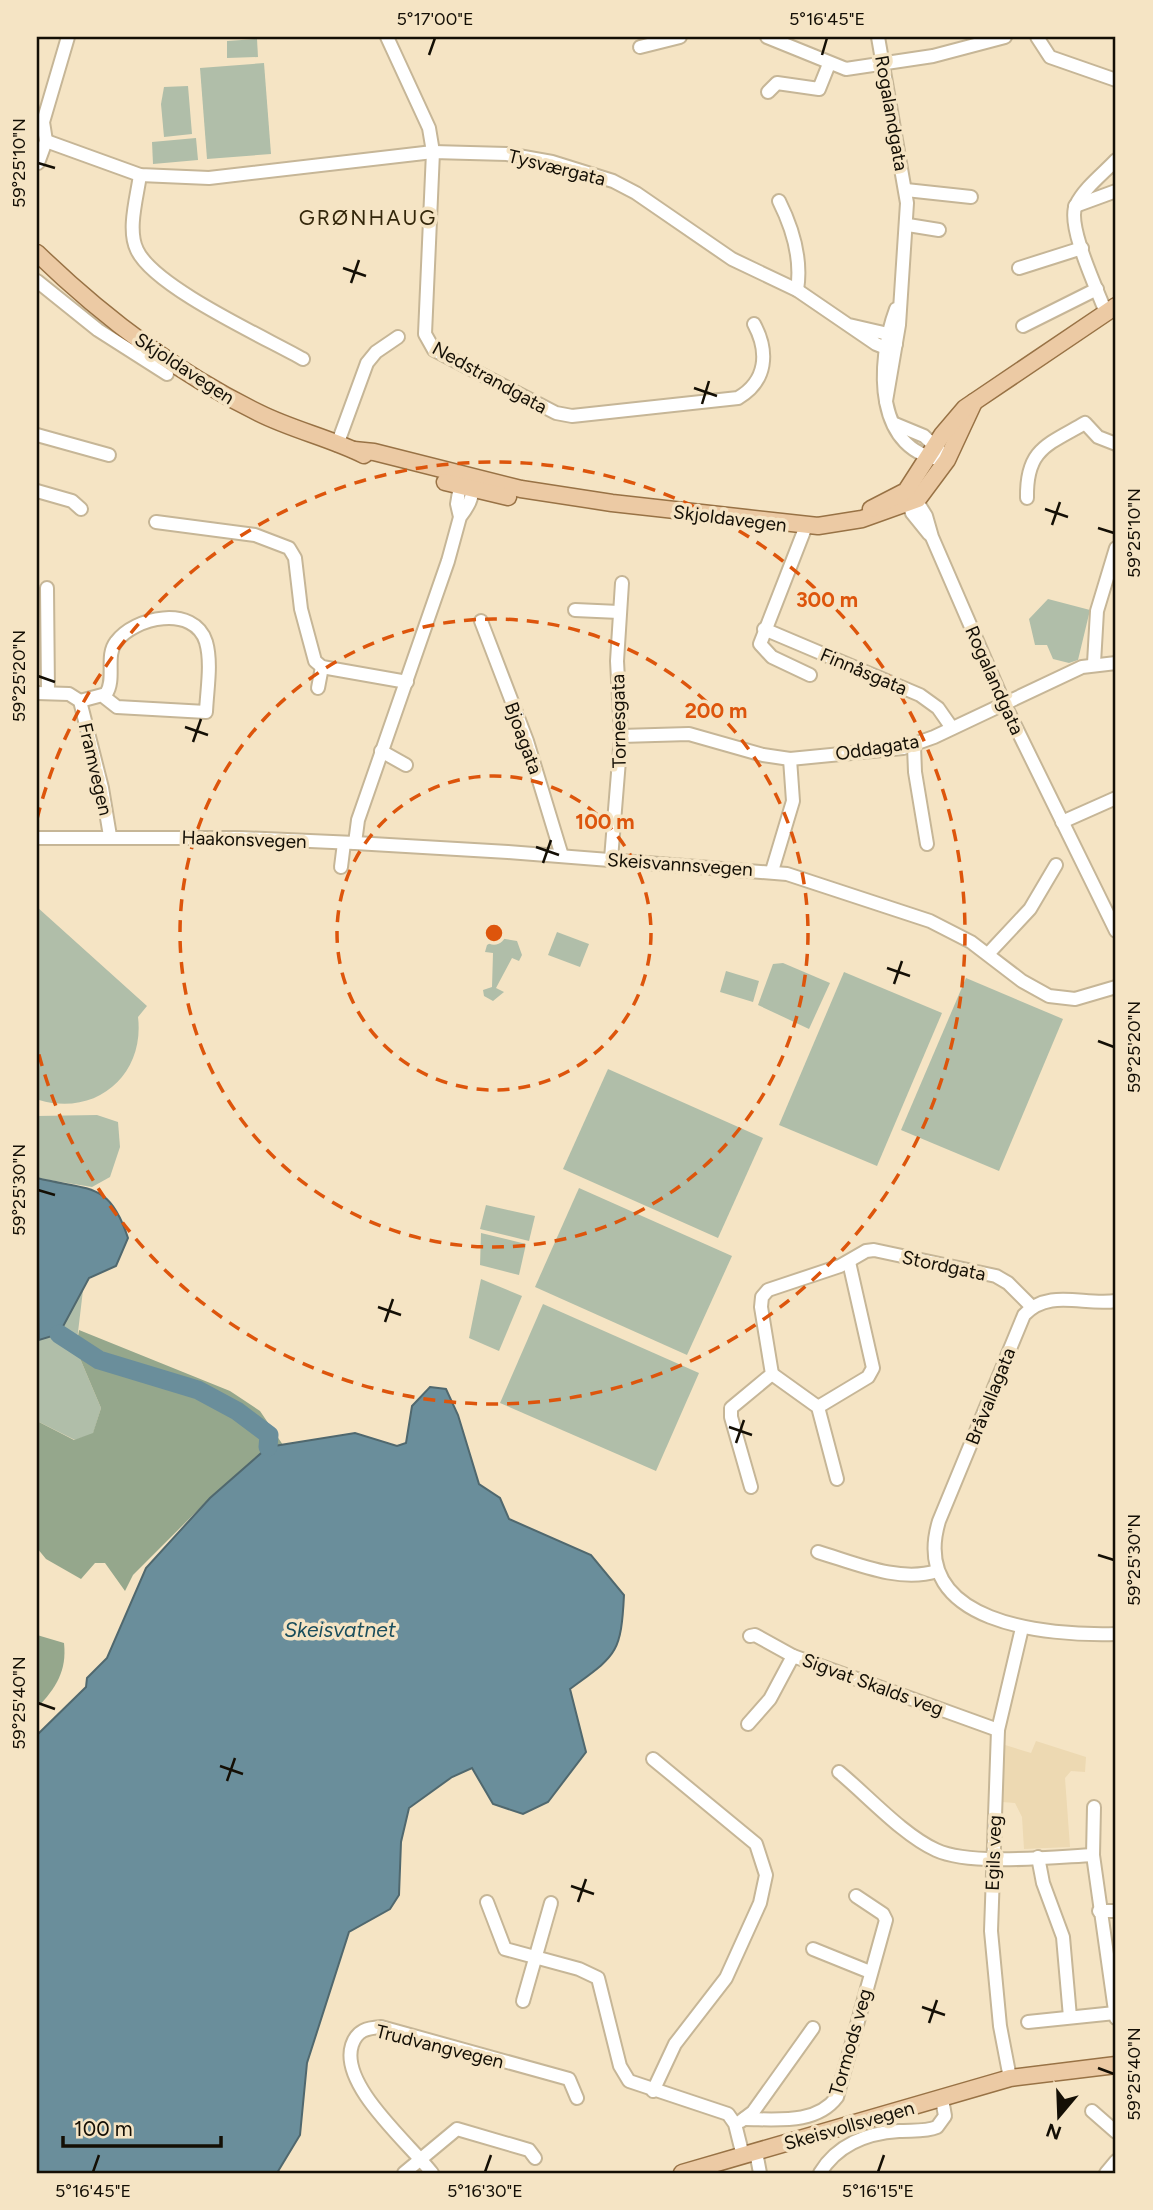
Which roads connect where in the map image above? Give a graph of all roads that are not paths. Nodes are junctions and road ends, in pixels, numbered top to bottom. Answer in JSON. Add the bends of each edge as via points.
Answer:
{"nodes":[{"id":1,"x":68,"y":37,"type":"edge"},
{"id":2,"x":387,"y":37,"type":"edge"},
{"id":3,"x":631,"y":37,"type":"edge"},
{"id":4,"x":680,"y":37,"type":"edge"},
{"id":5,"x":767,"y":37,"type":"edge"},
{"id":6,"x":878,"y":37,"type":"edge"},
{"id":7,"x":1005,"y":37,"type":"edge"},
{"id":8,"x":1037,"y":37,"type":"edge"},
{"id":9,"x":970,"y":42,"type":"edge"},
{"id":10,"x":829,"y":64,"type":"junction"},
{"id":11,"x":883,"y":65,"type":"junction"},
{"id":12,"x":1116,"y":80,"type":"edge"},
{"id":13,"x":768,"y":92,"type":"dead end"},
{"id":14,"x":46,"y":141,"type":"junction"},
{"id":15,"x":433,"y":152,"type":"junction"},
{"id":16,"x":1116,"y":160,"type":"edge"},
{"id":17,"x":38,"y":163,"type":"edge"},
{"id":18,"x":141,"y":175,"type":"junction"},
{"id":19,"x":906,"y":190,"type":"junction"},
{"id":20,"x":1116,"y":191,"type":"edge"},
{"id":21,"x":971,"y":197,"type":"dead end"},
{"id":22,"x":779,"y":201,"type":"dead end"},
{"id":23,"x":1075,"y":206,"type":"junction"},
{"id":24,"x":908,"y":225,"type":"junction"},
{"id":25,"x":939,"y":230,"type":"dead end"},
{"id":26,"x":1082,"y":248,"type":"junction"},
{"id":27,"x":37,"y":253,"type":"edge"},
{"id":28,"x":1019,"y":268,"type":"dead end"},
{"id":29,"x":37,"y":281,"type":"edge"},
{"id":30,"x":1097,"y":289,"type":"junction"},
{"id":31,"x":797,"y":290,"type":"junction"},
{"id":32,"x":1111,"y":309,"type":"edge"},
{"id":33,"x":754,"y":324,"type":"dead end"},
{"id":34,"x":1023,"y":326,"type":"dead end"},
{"id":35,"x":398,"y":337,"type":"dead end"},
{"id":36,"x":890,"y":342,"type":"junction"},
{"id":37,"x":303,"y":359,"type":"dead end"},
{"id":38,"x":167,"y":374,"type":"dead end"},
{"id":39,"x":974,"y":402,"type":"junction"},
{"id":40,"x":37,"y":435,"type":"edge"},
{"id":41,"x":337,"y":444,"type":"junction"},
{"id":42,"x":1116,"y":444,"type":"edge"},
{"id":43,"x":931,"y":452,"type":"junction"},
{"id":44,"x":109,"y":455,"type":"dead end"},
{"id":45,"x":947,"y":460,"type":"junction"},
{"id":46,"x":467,"y":484,"type":"junction"},
{"id":47,"x":37,"y":491,"type":"edge"},
{"id":48,"x":911,"y":498,"type":"junction"},
{"id":49,"x":1027,"y":498,"type":"dead end"},
{"id":50,"x":81,"y":509,"type":"dead end"},
{"id":51,"x":156,"y":522,"type":"dead end"},
{"id":52,"x":806,"y":526,"type":"junction"},
{"id":53,"x":1116,"y":548,"type":"edge"},
{"id":54,"x":622,"y":583,"type":"dead end"},
{"id":55,"x":47,"y":588,"type":"dead end"},
{"id":56,"x":575,"y":610,"type":"dead end"},
{"id":57,"x":619,"y":612,"type":"junction"},
{"id":58,"x":481,"y":621,"type":"dead end"},
{"id":59,"x":764,"y":629,"type":"junction"},
{"id":60,"x":1094,"y":663,"type":"junction"},
{"id":61,"x":1116,"y":663,"type":"edge"},
{"id":62,"x":322,"y":667,"type":"junction"},
{"id":63,"x":810,"y":675,"type":"dead end"},
{"id":64,"x":407,"y":682,"type":"junction"},
{"id":65,"x":318,"y":688,"type":"dead end"},
{"id":66,"x":42,"y":693,"type":"edge"},
{"id":67,"x":103,"y":696,"type":"junction"},
{"id":68,"x":80,"y":701,"type":"junction"},
{"id":69,"x":1004,"y":703,"type":"junction"},
{"id":70,"x":953,"y":728,"type":"junction"},
{"id":71,"x":621,"y":736,"type":"junction"},
{"id":72,"x":914,"y":746,"type":"junction"},
{"id":73,"x":382,"y":751,"type":"junction"},
{"id":74,"x":790,"y":758,"type":"junction"},
{"id":75,"x":406,"y":765,"type":"dead end"},
{"id":76,"x":1116,"y":798,"type":"edge"},
{"id":77,"x":1062,"y":822,"type":"junction"},
{"id":78,"x":110,"y":836,"type":"junction"},
{"id":79,"x":37,"y":838,"type":"edge"},
{"id":80,"x":350,"y":843,"type":"junction"},
{"id":81,"x":927,"y":844,"type":"dead end"},
{"id":82,"x":562,"y":856,"type":"junction"},
{"id":83,"x":611,"y":859,"type":"junction"},
{"id":84,"x":1056,"y":865,"type":"dead end"},
{"id":85,"x":341,"y":867,"type":"dead end"},
{"id":86,"x":772,"y":871,"type":"junction"},
{"id":87,"x":1116,"y":932,"type":"edge"},
{"id":88,"x":988,"y":954,"type":"junction"},
{"id":89,"x":1116,"y":987,"type":"edge"},
{"id":90,"x":849,"y":1262,"type":"junction"},
{"id":91,"x":1116,"y":1301,"type":"edge"},
{"id":92,"x":1032,"y":1307,"type":"junction"},
{"id":93,"x":772,"y":1374,"type":"junction"},
{"id":94,"x":818,"y":1407,"type":"junction"},
{"id":95,"x":837,"y":1479,"type":"dead end"},
{"id":96,"x":751,"y":1487,"type":"dead end"},
{"id":97,"x":818,"y":1552,"type":"dead end"},
{"id":98,"x":937,"y":1571,"type":"junction"},
{"id":99,"x":1022,"y":1628,"type":"junction"},
{"id":100,"x":1116,"y":1632,"type":"edge"},
{"id":101,"x":750,"y":1636,"type":"dead end"},
{"id":102,"x":793,"y":1656,"type":"junction"},
{"id":103,"x":748,"y":1724,"type":"dead end"},
{"id":104,"x":998,"y":1730,"type":"junction"},
{"id":105,"x":654,"y":1765,"type":"dead end"},
{"id":106,"x":839,"y":1772,"type":"dead end"},
{"id":107,"x":1094,"y":1807,"type":"dead end"},
{"id":108,"x":1093,"y":1856,"type":"junction"},
{"id":109,"x":1038,"y":1857,"type":"junction"},
{"id":110,"x":993,"y":1858,"type":"junction"},
{"id":111,"x":856,"y":1896,"type":"dead end"},
{"id":112,"x":487,"y":1902,"type":"dead end"},
{"id":113,"x":551,"y":1903,"type":"dead end"},
{"id":114,"x":1099,"y":1911,"type":"junction"},
{"id":115,"x":1116,"y":1911,"type":"edge"},
{"id":116,"x":813,"y":1949,"type":"dead end"},
{"id":117,"x":536,"y":1958,"type":"junction"},
{"id":118,"x":870,"y":1972,"type":"junction"},
{"id":119,"x":523,"y":2001,"type":"dead end"},
{"id":120,"x":1116,"y":2015,"type":"edge"},
{"id":121,"x":1070,"y":2017,"type":"junction"},
{"id":122,"x":1028,"y":2022,"type":"dead end"},
{"id":123,"x":813,"y":2028,"type":"dead end"},
{"id":124,"x":1116,"y":2065,"type":"edge"},
{"id":125,"x":1010,"y":2078,"type":"junction"},
{"id":126,"x":653,"y":2091,"type":"junction"},
{"id":127,"x":577,"y":2098,"type":"dead end"},
{"id":128,"x":942,"y":2099,"type":"junction"},
{"id":129,"x":1092,"y":2111,"type":"dead end"},
{"id":130,"x":740,"y":2122,"type":"junction"},
{"id":131,"x":1116,"y":2132,"type":"edge"},
{"id":132,"x":750,"y":2154,"type":"junction"},
{"id":133,"x":421,"y":2158,"type":"junction"},
{"id":134,"x":535,"y":2158,"type":"dead end"},
{"id":135,"x":1116,"y":2161,"type":"edge"},
{"id":136,"x":404,"y":2173,"type":"edge"},
{"id":137,"x":432,"y":2173,"type":"edge"},
{"id":138,"x":682,"y":2173,"type":"edge"},
{"id":139,"x":760,"y":2173,"type":"edge"},
{"id":140,"x":820,"y":2173,"type":"edge"},
{"id":141,"x":1106,"y":2173,"type":"edge"}],
"edges":[{"from":1,"to":14,"type":"street","via":[[43,122]]},
{"from":2,"to":15,"type":"street","name":"Nedstrandgata","via":[[429,128]]},
{"from":3,"to":4,"type":"street","via":[[643,50]]},
{"from":5,"to":10,"type":"street"},
{"from":6,"to":11,"type":"street","name":"Rogalandgata"},
{"from":7,"to":9,"type":"street"},
{"from":8,"to":12,"type":"street","via":[[1049,57]]},
{"from":9,"to":11,"type":"street"},
{"from":10,"to":11,"type":"street","via":[[846,69]]},
{"from":10,"to":13,"type":"street","via":[[819,89],[776,83]]},
{"from":11,"to":19,"type":"street","name":"Rogalandgata"},
{"from":14,"to":17,"type":"street"},
{"from":14,"to":18,"type":"street","name":"Tysværgata"},
{"from":15,"to":18,"type":"street","name":"Tysværgata","via":[[209,178]]},
{"from":15,"to":31,"type":"street","name":"Tysværgata","via":[[507,154],[613,181],[732,258]]},
{"from":15,"to":33,"type":"street","name":"Nedstrandgata","via":[[428,344],[538,407],[572,416],[738,398],[761,375],[764,352]]},
{"from":16,"to":23,"type":"street"},
{"from":18,"to":37,"type":"street","via":[[134,222],[136,249],[156,276]]},
{"from":19,"to":21,"type":"street","name":"Rogalandgata"},
{"from":19,"to":24,"type":"street","name":"Rogalandgata"},
{"from":20,"to":23,"type":"street"},
{"from":22,"to":31,"type":"street","via":[[791,225]]},
{"from":23,"to":26,"type":"street","via":[[1073,220]]},
{"from":24,"to":25,"type":"street"},
{"from":24,"to":36,"type":"street","name":"Rogalandgata"},
{"from":26,"to":28,"type":"street"},
{"from":26,"to":30,"type":"street"},
{"from":27,"to":41,"type":"main road","name":"Skjoldavegen","via":[[137,338],[201,382],[269,418]]},
{"from":29,"to":38,"type":"street","via":[[98,330]]},
{"from":30,"to":32,"type":"street"},
{"from":30,"to":34,"type":"street"},
{"from":31,"to":36,"type":"street","name":"Tysværgata","via":[[849,325]]},
{"from":32,"to":39,"type":"main road","name":"Skjoldavegen"},
{"from":35,"to":41,"type":"street","via":[[367,363]]},
{"from":36,"to":43,"type":"street","name":"Rogalandgata","via":[[886,401],[895,424],[924,436]]},
{"from":39,"to":43,"type":"main road","name":"Skjoldavegen","via":[[951,422]]},
{"from":39,"to":45,"type":"main road","name":"Skjoldavegen"},
{"from":40,"to":44,"type":"street"},
{"from":41,"to":46,"type":"main road","name":"Skjoldavegen","via":[[373,459]]},
{"from":42,"to":49,"type":"street","via":[[1098,437],[1085,423],[1035,454],[1028,466]]},
{"from":43,"to":45,"type":"street","name":"Rogalandgata"},
{"from":43,"to":48,"type":"main road","name":"Skjoldavegen"},
{"from":45,"to":48,"type":"main road","name":"Skjoldavegen"},
{"from":46,"to":52,"type":"main road","name":"Skjoldavegen","via":[[535,501],[612,503]]},
{"from":46,"to":64,"type":"street","via":[[457,503],[460,517]]},
{"from":47,"to":50,"type":"street","via":[[72,501]]},
{"from":48,"to":52,"type":"main road","name":"Skjoldavegen","via":[[847,521]]},
{"from":48,"to":69,"type":"street","name":"Rogalandgata"},
{"from":51,"to":62,"type":"street","via":[[255,536],[289,548],[295,558],[311,652]]},
{"from":52,"to":59,"type":"street"},
{"from":53,"to":60,"type":"street","via":[[1097,611]]},
{"from":54,"to":57,"type":"street","name":"Tornesgata"},
{"from":55,"to":66,"type":"street","name":"Framvegen"},
{"from":56,"to":57,"type":"street"},
{"from":57,"to":71,"type":"street","name":"Tornesgata"},
{"from":58,"to":82,"type":"street","name":"Bjoagata","via":[[527,741]]},
{"from":59,"to":63,"type":"street","via":[[760,644],[764,649]]},
{"from":59,"to":70,"type":"street","name":"Finnåsgata","via":[[920,695],[938,708]]},
{"from":60,"to":61,"type":"street","name":"Oddagata"},
{"from":60,"to":69,"type":"street","name":"Oddagata"},
{"from":62,"to":64,"type":"street"},
{"from":62,"to":65,"type":"street"},
{"from":64,"to":73,"type":"street"},
{"from":66,"to":68,"type":"street","name":"Framvegen","via":[[74,695]]},
{"from":67,"to":67,"type":"street","name":"Framvegen","via":[[117,707],[206,712],[209,657],[205,639],[196,626],[185,621],[151,618],[114,644],[110,687]]},
{"from":67,"to":68,"type":"street","name":"Framvegen"},
{"from":68,"to":78,"type":"street","name":"Framvegen"},
{"from":69,"to":70,"type":"street","name":"Oddagata"},
{"from":69,"to":77,"type":"street","name":"Rogalandgata"},
{"from":70,"to":72,"type":"street","name":"Oddagata"},
{"from":71,"to":74,"type":"street","name":"Oddagata","via":[[689,734]]},
{"from":71,"to":83,"type":"street","name":"Tornesgata"},
{"from":72,"to":74,"type":"street","name":"Oddagata"},
{"from":72,"to":81,"type":"street"},
{"from":73,"to":75,"type":"street"},
{"from":73,"to":80,"type":"street"},
{"from":74,"to":86,"type":"street","via":[[793,801]]},
{"from":76,"to":77,"type":"street"},
{"from":77,"to":87,"type":"street","name":"Rogalandgata"},
{"from":78,"to":79,"type":"street","name":"Haakonsvegen"},
{"from":78,"to":80,"type":"street","name":"Haakonsvegen"},
{"from":80,"to":82,"type":"street","name":"Skeisvannsvegen"},
{"from":80,"to":85,"type":"street"},
{"from":82,"to":83,"type":"street","name":"Skeisvannsvegen"},
{"from":83,"to":86,"type":"street","name":"Skeisvannsvegen"},
{"from":84,"to":88,"type":"street","via":[[1030,909]]},
{"from":86,"to":88,"type":"street","name":"Skeisvannsvegen","via":[[906,911]]},
{"from":88,"to":89,"type":"street","name":"Skeisvannsvegen","via":[[1049,996],[1075,999]]},
{"from":90,"to":92,"type":"street","name":"Stordgata","via":[[874,1250],[996,1276]]},
{"from":90,"to":93,"type":"street","name":"Stordgata","via":[[768,1290],[762,1297]]},
{"from":90,"to":94,"type":"street","via":[[873,1368],[868,1377]]},
{"from":91,"to":92,"type":"street","via":[[1051,1299]]},
{"from":92,"to":98,"type":"street","name":"Bråvallagata","via":[[1018,1326],[939,1521],[934,1547]]},
{"from":93,"to":94,"type":"street"},
{"from":93,"to":96,"type":"street","via":[[731,1408]]},
{"from":94,"to":95,"type":"street"},
{"from":97,"to":98,"type":"street","via":[[903,1575]]},
{"from":98,"to":99,"type":"street","via":[[966,1605]]},
{"from":99,"to":100,"type":"street","via":[[1078,1634]]},
{"from":99,"to":104,"type":"street","name":"Egils veg"},
{"from":101,"to":102,"type":"street","name":"Sigvat Skalds veg"},
{"from":102,"to":103,"type":"street","via":[[770,1699]]},
{"from":102,"to":104,"type":"street","name":"Sigvat Skalds veg"},
{"from":104,"to":110,"type":"street","name":"Egils veg"},
{"from":105,"to":126,"type":"street","via":[[756,1844],[766,1875],[760,1903],[726,1978],[675,2044]]},
{"from":106,"to":110,"type":"street","via":[[934,1849]]},
{"from":107,"to":108,"type":"street"},
{"from":108,"to":109,"type":"street"},
{"from":108,"to":114,"type":"street"},
{"from":109,"to":110,"type":"street"},
{"from":109,"to":121,"type":"street","via":[[1063,1937]]},
{"from":110,"to":125,"type":"street","name":"Egils veg","via":[[991,1950]]},
{"from":111,"to":118,"type":"street","name":"Tormods veg","via":[[886,1920]]},
{"from":112,"to":117,"type":"street","via":[[505,1949]]},
{"from":113,"to":117,"type":"street"},
{"from":114,"to":115,"type":"street"},
{"from":114,"to":120,"type":"street"},
{"from":116,"to":118,"type":"street","name":"Tormods veg"},
{"from":117,"to":119,"type":"street"},
{"from":117,"to":126,"type":"street","via":[[597,1978],[624,2074],[635,2085]]},
{"from":118,"to":130,"type":"street","name":"Tormods veg","via":[[844,2075],[830,2106],[808,2117]]},
{"from":120,"to":121,"type":"street"},
{"from":121,"to":122,"type":"street"},
{"from":123,"to":130,"type":"street","name":"Tormods veg"},
{"from":124,"to":125,"type":"main road","name":"Skeisvollsvegen"},
{"from":125,"to":128,"type":"main road","name":"Skeisvollsvegen"},
{"from":126,"to":130,"type":"street"},
{"from":127,"to":133,"type":"street","name":"Trudvangvegen","via":[[569,2079],[381,2027],[366,2028],[355,2037],[350,2052],[355,2080]]},
{"from":128,"to":132,"type":"main road","name":"Skeisvollsvegen"},
{"from":128,"to":140,"type":"street","name":"Skeisvollsvegen","via":[[945,2116],[937,2127],[859,2140],[834,2154]]},
{"from":129,"to":131,"type":"street"},
{"from":130,"to":132,"type":"street"},
{"from":132,"to":138,"type":"main road","name":"Skeisvollsvegen"},
{"from":132,"to":139,"type":"street"},
{"from":133,"to":134,"type":"street","via":[[457,2129],[529,2150]]},
{"from":133,"to":136,"type":"street"},
{"from":133,"to":137,"type":"street","name":"Trudvangvegen"},
{"from":135,"to":141,"type":"street"}]}
